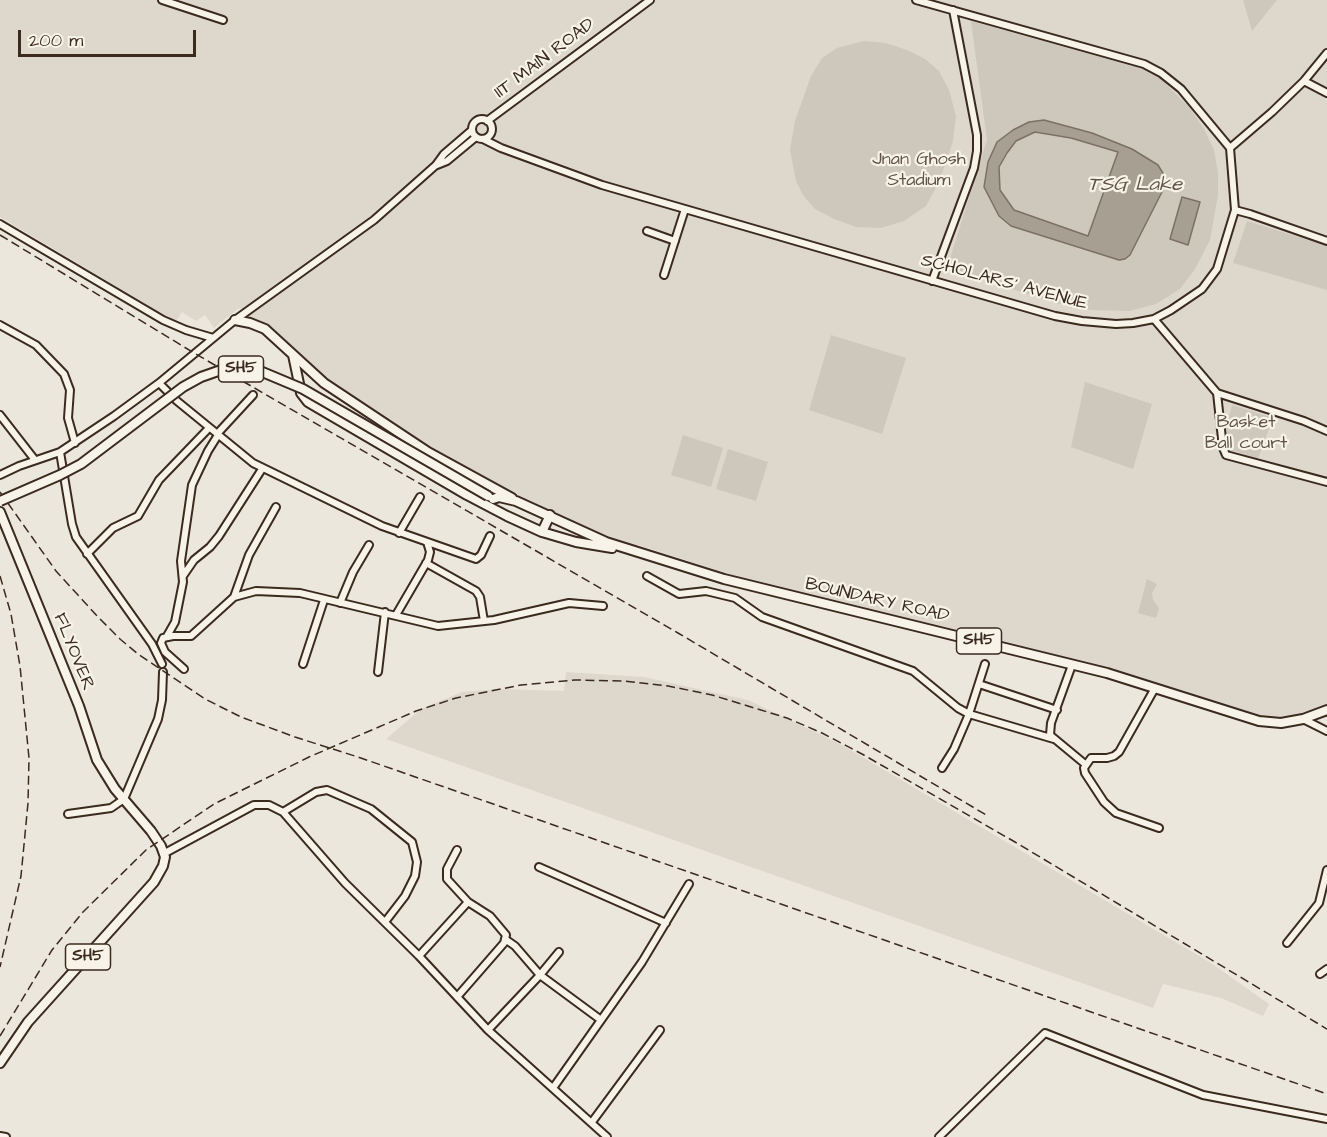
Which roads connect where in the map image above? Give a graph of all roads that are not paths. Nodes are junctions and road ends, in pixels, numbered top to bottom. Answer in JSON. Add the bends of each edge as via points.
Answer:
{"nodes":[{"id":1,"x":162,"y":0,"type":"edge"},
{"id":2,"x":650,"y":0,"type":"edge"},
{"id":3,"x":916,"y":0,"type":"edge"},
{"id":4,"x":174,"y":2,"type":"edge"},
{"id":5,"x":953,"y":9,"type":"junction"},
{"id":6,"x":224,"y":20,"type":"dead end"},
{"id":7,"x":1327,"y":53,"type":"edge"},
{"id":8,"x":1304,"y":81,"type":"junction"},
{"id":9,"x":1327,"y":93,"type":"edge"},
{"id":10,"x":487,"y":121,"type":"junction"},
{"id":11,"x":472,"y":130,"type":"junction"},
{"id":12,"x":480,"y":138,"type":"junction"},
{"id":13,"x":1230,"y":147,"type":"junction"},
{"id":14,"x":436,"y":165,"type":"junction"},
{"id":15,"x":685,"y":209,"type":"junction"},
{"id":16,"x":1235,"y":210,"type":"junction"},
{"id":17,"x":0,"y":224,"type":"edge"},
{"id":18,"x":648,"y":231,"type":"dead end"},
{"id":19,"x":675,"y":241,"type":"junction"},
{"id":20,"x":1327,"y":241,"type":"edge"},
{"id":21,"x":664,"y":275,"type":"dead end"},
{"id":22,"x":932,"y":281,"type":"junction"},
{"id":23,"x":1154,"y":319,"type":"junction"},
{"id":24,"x":235,"y":320,"type":"junction"},
{"id":25,"x":0,"y":325,"type":"edge"},
{"id":26,"x":213,"y":338,"type":"junction"},
{"id":27,"x":293,"y":356,"type":"junction"},
{"id":28,"x":159,"y":383,"type":"junction"},
{"id":29,"x":1217,"y":393,"type":"junction"},
{"id":30,"x":253,"y":394,"type":"dead end"},
{"id":31,"x":0,"y":415,"type":"edge"},
{"id":32,"x":209,"y":428,"type":"junction"},
{"id":33,"x":1327,"y":431,"type":"edge"},
{"id":34,"x":218,"y":435,"type":"junction"},
{"id":35,"x":75,"y":442,"type":"junction"},
{"id":36,"x":60,"y":452,"type":"junction"},
{"id":37,"x":35,"y":460,"type":"junction"},
{"id":38,"x":262,"y":469,"type":"junction"},
{"id":39,"x":0,"y":475,"type":"edge"},
{"id":40,"x":1327,"y":482,"type":"edge"},
{"id":41,"x":420,"y":496,"type":"dead end"},
{"id":42,"x":490,"y":497,"type":"junction"},
{"id":43,"x":0,"y":501,"type":"edge"},
{"id":44,"x":516,"y":501,"type":"junction"},
{"id":45,"x":276,"y":507,"type":"dead end"},
{"id":46,"x":0,"y":512,"type":"edge"},
{"id":47,"x":500,"y":512,"type":"junction"},
{"id":48,"x":550,"y":515,"type":"junction"},
{"id":49,"x":542,"y":532,"type":"junction"},
{"id":50,"x":399,"y":533,"type":"junction"},
{"id":51,"x":490,"y":536,"type":"dead end"},
{"id":52,"x":427,"y":542,"type":"junction"},
{"id":53,"x":369,"y":545,"type":"dead end"},
{"id":54,"x":628,"y":550,"type":"junction"},
{"id":55,"x":87,"y":554,"type":"junction"},
{"id":56,"x":426,"y":562,"type":"junction"},
{"id":57,"x":183,"y":576,"type":"junction"},
{"id":58,"x":647,"y":576,"type":"dead end"},
{"id":59,"x":234,"y":597,"type":"junction"},
{"id":60,"x":324,"y":600,"type":"junction"},
{"id":61,"x":340,"y":603,"type":"junction"},
{"id":62,"x":603,"y":606,"type":"dead end"},
{"id":63,"x":385,"y":612,"type":"junction"},
{"id":64,"x":396,"y":615,"type":"junction"},
{"id":65,"x":484,"y":621,"type":"junction"},
{"id":66,"x":167,"y":636,"type":"junction"},
{"id":67,"x":162,"y":664,"type":"dead end"},
{"id":68,"x":303,"y":664,"type":"dead end"},
{"id":69,"x":985,"y":664,"type":"dead end"},
{"id":70,"x":1072,"y":665,"type":"junction"},
{"id":71,"x":184,"y":669,"type":"dead end"},
{"id":72,"x":163,"y":672,"type":"dead end"},
{"id":73,"x":378,"y":672,"type":"dead end"},
{"id":74,"x":979,"y":684,"type":"junction"},
{"id":75,"x":1155,"y":688,"type":"junction"},
{"id":76,"x":1057,"y":710,"type":"junction"},
{"id":77,"x":1327,"y":710,"type":"edge"},
{"id":78,"x":969,"y":714,"type":"junction"},
{"id":79,"x":1303,"y":719,"type":"junction"},
{"id":80,"x":1327,"y":731,"type":"edge"},
{"id":81,"x":1054,"y":739,"type":"junction"},
{"id":82,"x":1085,"y":764,"type":"junction"},
{"id":83,"x":942,"y":768,"type":"dead end"},
{"id":84,"x":124,"y":799,"type":"junction"},
{"id":85,"x":282,"y":812,"type":"junction"},
{"id":86,"x":68,"y":814,"type":"dead end"},
{"id":87,"x":1159,"y":828,"type":"dead end"},
{"id":88,"x":457,"y":850,"type":"dead end"},
{"id":89,"x":165,"y":853,"type":"junction"},
{"id":90,"x":539,"y":867,"type":"dead end"},
{"id":91,"x":1327,"y":870,"type":"edge"},
{"id":92,"x":689,"y":884,"type":"dead end"},
{"id":93,"x":468,"y":902,"type":"junction"},
{"id":94,"x":385,"y":922,"type":"junction"},
{"id":95,"x":666,"y":923,"type":"junction"},
{"id":96,"x":505,"y":939,"type":"junction"},
{"id":97,"x":1287,"y":943,"type":"dead end"},
{"id":98,"x":559,"y":952,"type":"dead end"},
{"id":99,"x":419,"y":956,"type":"junction"},
{"id":100,"x":1327,"y":969,"type":"edge"},
{"id":101,"x":1320,"y":974,"type":"dead end"},
{"id":102,"x":540,"y":975,"type":"junction"},
{"id":103,"x":457,"y":997,"type":"junction"},
{"id":104,"x":601,"y":1020,"type":"junction"},
{"id":105,"x":488,"y":1030,"type":"junction"},
{"id":106,"x":660,"y":1030,"type":"dead end"},
{"id":107,"x":0,"y":1063,"type":"edge"},
{"id":108,"x":553,"y":1088,"type":"junction"},
{"id":109,"x":1327,"y":1119,"type":"edge"},
{"id":110,"x":592,"y":1122,"type":"junction"},
{"id":111,"x":0,"y":1136,"type":"edge"},
{"id":112,"x":6,"y":1137,"type":"edge"},
{"id":113,"x":607,"y":1137,"type":"edge"},
{"id":114,"x":939,"y":1137,"type":"edge"}],
"edges":[{"from":1,"to":4,"type":"street"},
{"from":2,"to":10,"type":"street","name":"IIT MAIN ROAD"},
{"from":3,"to":5,"type":"street"},
{"from":4,"to":6,"type":"street"},
{"from":5,"to":13,"type":"street","via":[[1144,64],[1181,89]]},
{"from":5,"to":22,"type":"street","via":[[978,135],[977,151]]},
{"from":7,"to":8,"type":"street"},
{"from":8,"to":9,"type":"street"},
{"from":8,"to":13,"type":"street"},
{"from":10,"to":11,"type":"street","via":[[475,122]]},
{"from":10,"to":12,"type":"street","via":[[492,131],[489,137]]},
{"from":11,"to":12,"type":"street"},
{"from":11,"to":14,"type":"street"},
{"from":12,"to":14,"type":"street"},
{"from":12,"to":15,"type":"street","name":"SCHOLARS' AVENUE","via":[[602,185]]},
{"from":13,"to":16,"type":"street","name":"SCHOLARS' AVENUE"},
{"from":14,"to":24,"type":"street","via":[[374,220]]},
{"from":15,"to":19,"type":"street"},
{"from":15,"to":22,"type":"street","name":"SCHOLARS' AVENUE"},
{"from":16,"to":20,"type":"street"},
{"from":16,"to":23,"type":"street","name":"SCHOLARS' AVENUE","via":[[1218,269],[1202,289]]},
{"from":17,"to":26,"type":"street","via":[[163,320]]},
{"from":18,"to":19,"type":"street"},
{"from":19,"to":21,"type":"street"},
{"from":22,"to":23,"type":"street","name":"SCHOLARS' AVENUE","via":[[1082,321],[1116,324]]},
{"from":23,"to":29,"type":"street"},
{"from":24,"to":26,"type":"street"},
{"from":24,"to":27,"type":"main road","via":[[264,329]]},
{"from":25,"to":35,"type":"street","via":[[36,345],[64,374],[70,390],[68,418]]},
{"from":26,"to":28,"type":"street"},
{"from":27,"to":44,"type":"main road","via":[[324,383],[428,452]]},
{"from":27,"to":47,"type":"main road","name":"BOUNDARY ROAD","via":[[301,393],[308,402]]},
{"from":28,"to":32,"type":"street"},
{"from":28,"to":35,"type":"street"},
{"from":29,"to":33,"type":"street"},
{"from":29,"to":40,"type":"street","via":[[1226,455]]},
{"from":30,"to":34,"type":"street"},
{"from":31,"to":37,"type":"street"},
{"from":32,"to":34,"type":"street"},
{"from":32,"to":55,"type":"street","via":[[159,480],[138,516],[113,528]]},
{"from":34,"to":38,"type":"street"},
{"from":34,"to":57,"type":"street","via":[[192,485],[181,561]]},
{"from":35,"to":36,"type":"street"},
{"from":36,"to":37,"type":"street"},
{"from":36,"to":55,"type":"street","via":[[72,524]]},
{"from":37,"to":39,"type":"street"},
{"from":38,"to":50,"type":"street"},
{"from":38,"to":57,"type":"street","via":[[219,536]]},
{"from":41,"to":50,"type":"street"},
{"from":42,"to":43,"type":"main road","number":"SH5","bridge":true,"via":[[303,389],[260,371],[240,368],[201,377],[81,464]]},
{"from":42,"to":44,"type":"main road","number":"SH5"},
{"from":42,"to":47,"type":"main road"},
{"from":44,"to":48,"type":"main road","name":"BOUNDARY ROAD","number":"SH5"},
{"from":45,"to":59,"type":"street","via":[[247,561]]},
{"from":46,"to":84,"type":"main road","name":"FLYOVER","via":[[97,760]]},
{"from":47,"to":49,"type":"main road","name":"BOUNDARY ROAD"},
{"from":48,"to":49,"type":"main road"},
{"from":48,"to":54,"type":"main road","name":"BOUNDARY ROAD","number":"SH5"},
{"from":49,"to":54,"type":"main road","name":"BOUNDARY ROAD","number":"SH5"},
{"from":50,"to":52,"type":"street"},
{"from":51,"to":52,"type":"street","via":[[482,555],[476,559]]},
{"from":52,"to":56,"type":"street","via":[[430,552]]},
{"from":53,"to":61,"type":"street"},
{"from":54,"to":70,"type":"main road","name":"BOUNDARY ROAD","number":"SH5","via":[[756,588]]},
{"from":55,"to":67,"type":"street","via":[[152,644]]},
{"from":56,"to":64,"type":"street"},
{"from":56,"to":65,"type":"street","via":[[476,591]]},
{"from":57,"to":66,"type":"street","via":[[176,619]]},
{"from":58,"to":78,"type":"street","via":[[679,594],[706,591],[735,598],[762,617],[906,667]]},
{"from":59,"to":60,"type":"street","via":[[256,591],[282,591]]},
{"from":59,"to":66,"type":"street","via":[[195,634]]},
{"from":60,"to":61,"type":"street"},
{"from":60,"to":68,"type":"street"},
{"from":61,"to":63,"type":"street"},
{"from":62,"to":65,"type":"street","via":[[569,603]]},
{"from":63,"to":64,"type":"street"},
{"from":63,"to":73,"type":"street"},
{"from":64,"to":65,"type":"street","via":[[434,626]]},
{"from":66,"to":71,"type":"street","via":[[161,640],[162,648]]},
{"from":69,"to":74,"type":"street"},
{"from":70,"to":75,"type":"main road","name":"BOUNDARY ROAD","number":"SH5"},
{"from":70,"to":76,"type":"street"},
{"from":72,"to":84,"type":"street","via":[[158,719]]},
{"from":74,"to":76,"type":"street"},
{"from":74,"to":78,"type":"street"},
{"from":75,"to":79,"type":"main road","name":"BOUNDARY ROAD","number":"SH5","via":[[1258,721],[1281,723]]},
{"from":75,"to":82,"type":"street","via":[[1119,752],[1091,758]]},
{"from":76,"to":81,"type":"street","via":[[1050,729]]},
{"from":77,"to":79,"type":"main road","name":"BOUNDARY ROAD","number":"SH5"},
{"from":78,"to":81,"type":"street"},
{"from":78,"to":83,"type":"street"},
{"from":79,"to":80,"type":"street"},
{"from":81,"to":82,"type":"street"},
{"from":82,"to":87,"type":"street","via":[[1085,773],[1116,813]]},
{"from":84,"to":86,"type":"street","via":[[111,808]]},
{"from":84,"to":89,"type":"main road","name":"FLYOVER"},
{"from":85,"to":89,"type":"street","via":[[269,805],[254,805]]},
{"from":85,"to":94,"type":"street"},
{"from":85,"to":94,"type":"street","via":[[316,792],[327,790],[371,809],[412,842],[417,862],[415,876]]},
{"from":88,"to":93,"type":"street","via":[[446,874],[450,885]]},
{"from":89,"to":107,"type":"main road","number":"SH5","via":[[154,882],[28,1022]]},
{"from":90,"to":95,"type":"street"},
{"from":91,"to":97,"type":"street","via":[[1319,903]]},
{"from":92,"to":95,"type":"street"},
{"from":93,"to":96,"type":"street","via":[[490,916]]},
{"from":93,"to":99,"type":"street"},
{"from":94,"to":99,"type":"street"},
{"from":95,"to":104,"type":"street"},
{"from":96,"to":102,"type":"street"},
{"from":96,"to":103,"type":"street"},
{"from":98,"to":102,"type":"street"},
{"from":99,"to":103,"type":"street"},
{"from":100,"to":101,"type":"street"},
{"from":102,"to":104,"type":"street"},
{"from":102,"to":105,"type":"street"},
{"from":103,"to":105,"type":"street"},
{"from":104,"to":108,"type":"street"},
{"from":105,"to":108,"type":"street"},
{"from":106,"to":110,"type":"street"},
{"from":108,"to":110,"type":"street"},
{"from":109,"to":114,"type":"street","via":[[1203,1095],[1045,1033]]},
{"from":110,"to":113,"type":"street"},
{"from":111,"to":112,"type":"street"}]}
